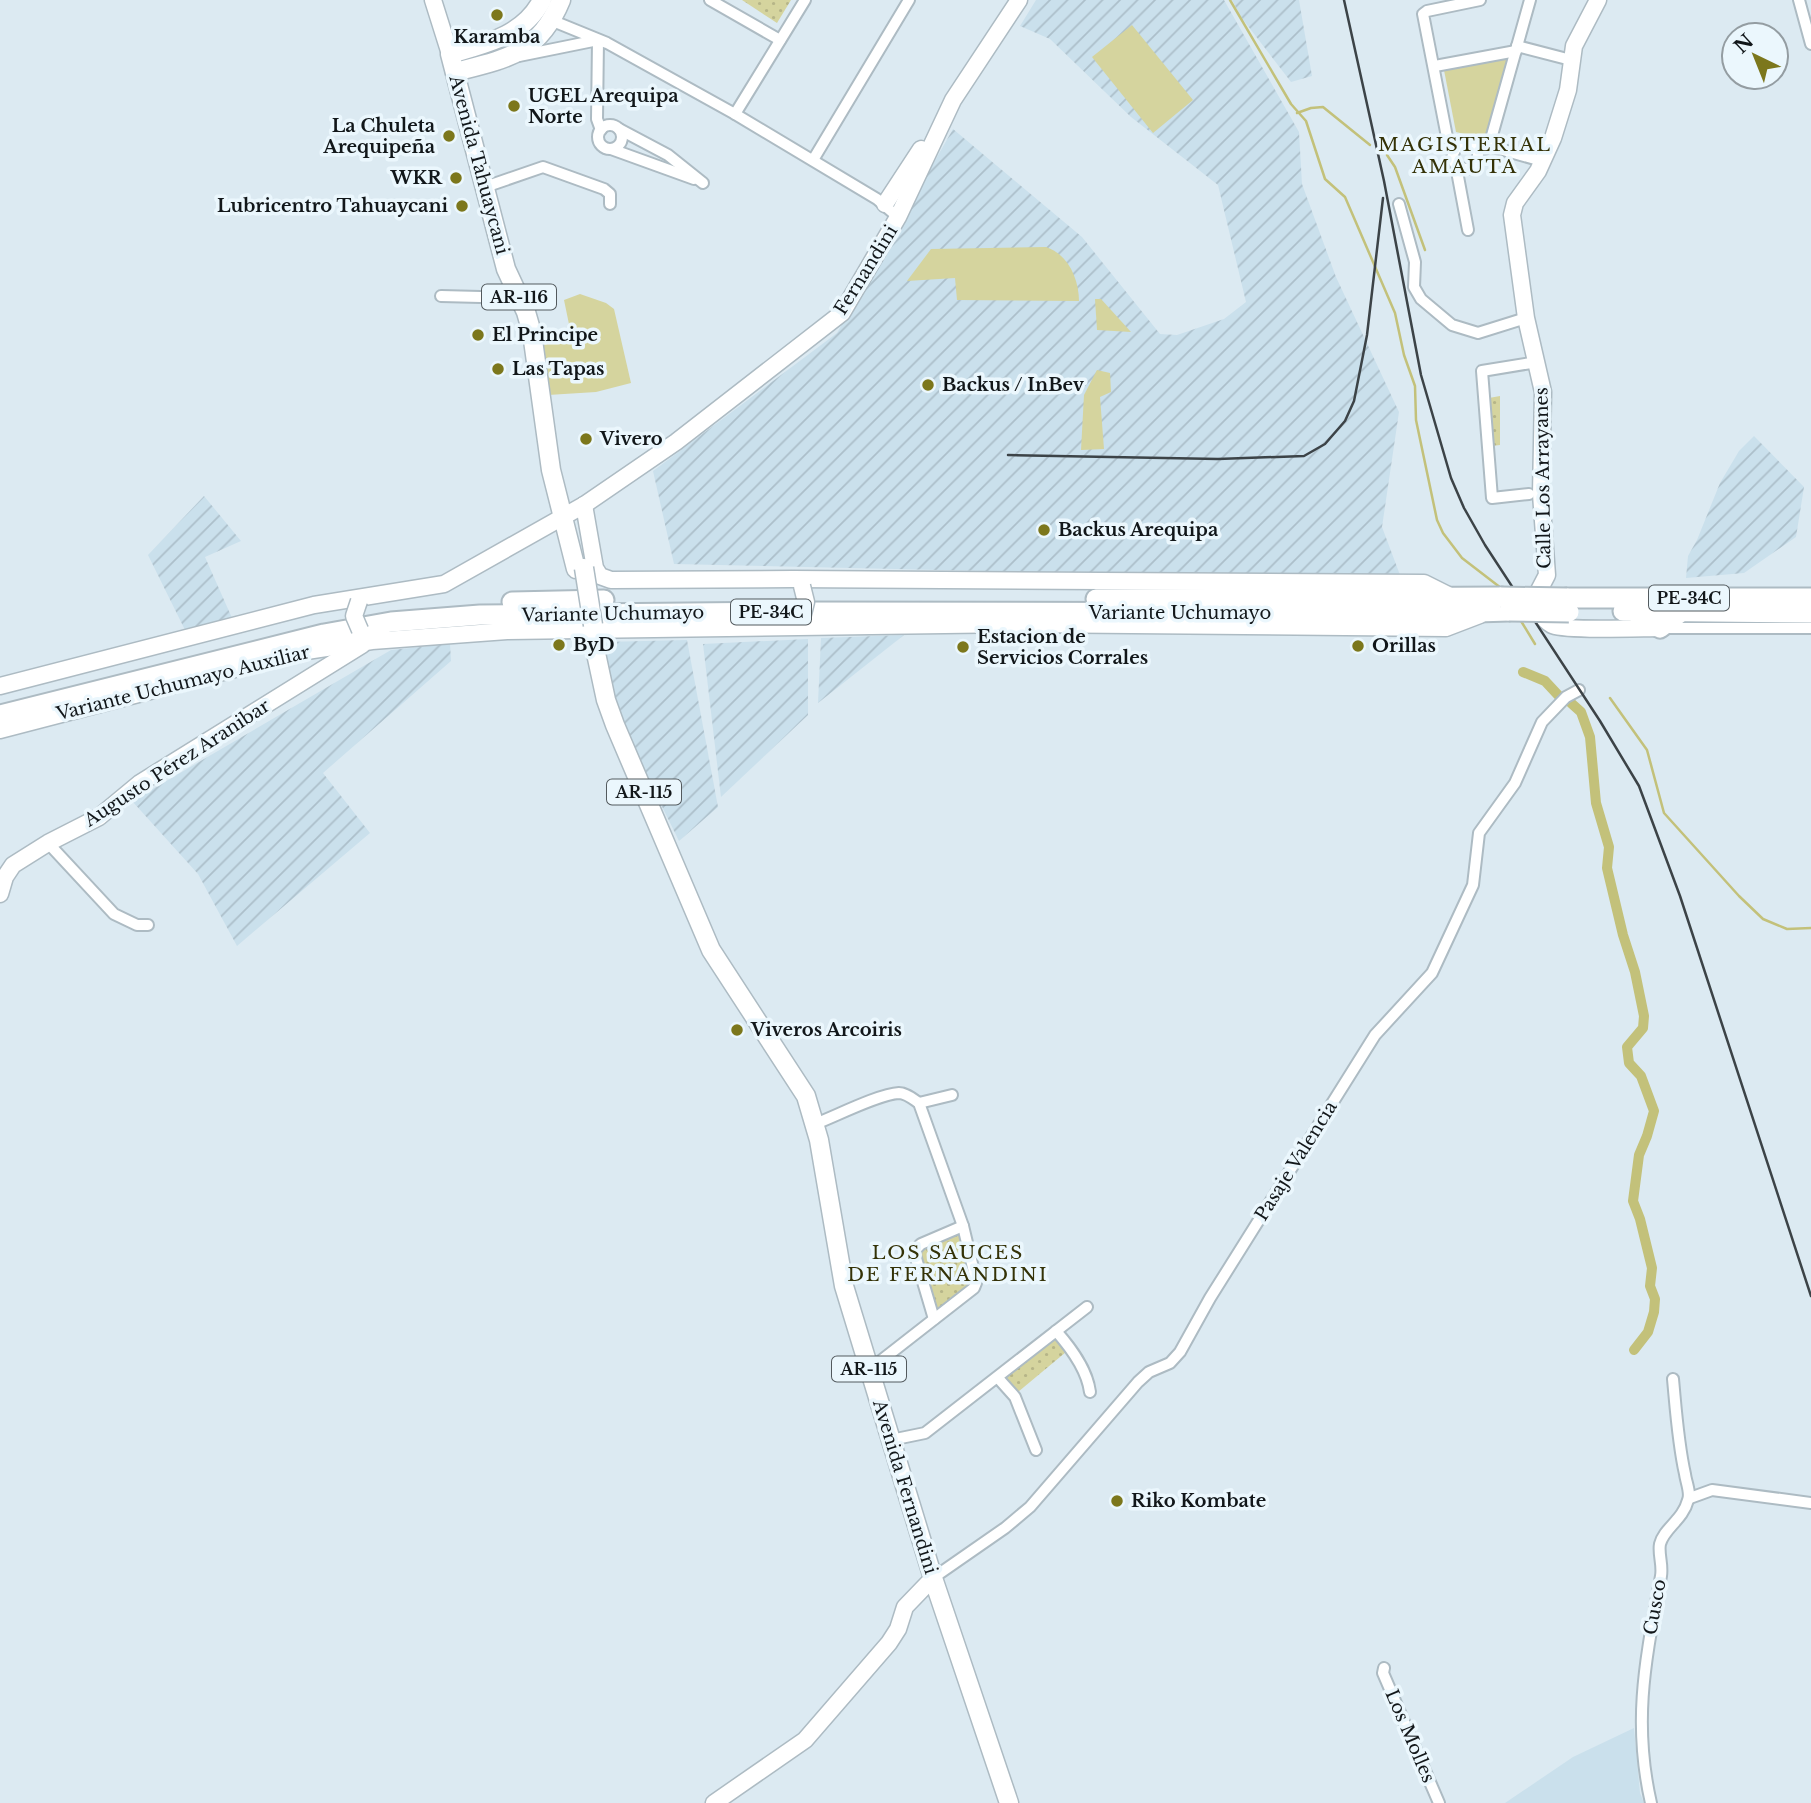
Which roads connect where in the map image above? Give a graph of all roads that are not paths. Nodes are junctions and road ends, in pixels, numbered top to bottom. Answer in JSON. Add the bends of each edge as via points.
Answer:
{"nodes":[{"id":1,"x":433,"y":0,"type":"edge"},
{"id":2,"x":542,"y":0,"type":"edge"},
{"id":3,"x":561,"y":0,"type":"edge"},
{"id":4,"x":710,"y":0,"type":"edge"},
{"id":5,"x":804,"y":0,"type":"edge"},
{"id":6,"x":909,"y":0,"type":"edge"},
{"id":7,"x":1480,"y":0,"type":"edge"},
{"id":8,"x":1530,"y":0,"type":"edge"},
{"id":9,"x":1598,"y":0,"type":"edge"},
{"id":10,"x":1799,"y":0,"type":"edge"},
{"id":11,"x":1013,"y":2,"type":"edge"},
{"id":12,"x":552,"y":21,"type":"junction"},
{"id":13,"x":598,"y":40,"type":"junction"},
{"id":14,"x":780,"y":40,"type":"junction"},
{"id":15,"x":1811,"y":44,"type":"edge"},
{"id":16,"x":1516,"y":48,"type":"junction"},
{"id":17,"x":450,"y":54,"type":"junction"},
{"id":18,"x":512,"y":57,"type":"junction"},
{"id":19,"x":1571,"y":60,"type":"junction"},
{"id":20,"x":1435,"y":66,"type":"junction"},
{"id":21,"x":455,"y":72,"type":"junction"},
{"id":22,"x":953,"y":100,"type":"junction"},
{"id":23,"x":735,"y":114,"type":"junction"},
{"id":24,"x":619,"y":129,"type":"junction"},
{"id":25,"x":601,"y":130,"type":"junction"},
{"id":26,"x":1489,"y":146,"type":"junction"},
{"id":27,"x":611,"y":149,"type":"junction"},
{"id":28,"x":1454,"y":149,"type":"junction"},
{"id":29,"x":1478,"y":152,"type":"junction"},
{"id":30,"x":813,"y":160,"type":"junction"},
{"id":31,"x":1542,"y":162,"type":"junction"},
{"id":32,"x":1456,"y":166,"type":"junction"},
{"id":33,"x":485,"y":187,"type":"junction"},
{"id":34,"x":610,"y":204,"type":"dead end"},
{"id":35,"x":885,"y":204,"type":"junction"},
{"id":36,"x":1399,"y":204,"type":"dead end"},
{"id":37,"x":898,"y":217,"type":"junction"},
{"id":38,"x":1468,"y":230,"type":"dead end"},
{"id":39,"x":441,"y":296,"type":"dead end"},
{"id":40,"x":519,"y":298,"type":"junction"},
{"id":41,"x":1526,"y":318,"type":"junction"},
{"id":42,"x":1537,"y":362,"type":"junction"},
{"id":43,"x":1529,"y":495,"type":"dead end"},
{"id":44,"x":573,"y":512,"type":"junction"},
{"id":45,"x":797,"y":582,"type":"junction"},
{"id":46,"x":1811,"y":586,"type":"edge"},
{"id":47,"x":361,"y":598,"type":"junction"},
{"id":48,"x":1454,"y":598,"type":"junction"},
{"id":49,"x":1811,"y":598,"type":"edge"},
{"id":50,"x":1500,"y":607,"type":"junction"},
{"id":51,"x":1570,"y":609,"type":"junction"},
{"id":52,"x":1634,"y":611,"type":"junction"},
{"id":53,"x":1681,"y":612,"type":"junction"},
{"id":54,"x":1811,"y":613,"type":"edge"},
{"id":55,"x":798,"y":623,"type":"junction"},
{"id":56,"x":590,"y":627,"type":"junction"},
{"id":57,"x":1660,"y":628,"type":"junction"},
{"id":58,"x":1811,"y":628,"type":"edge"},
{"id":59,"x":364,"y":636,"type":"junction"},
{"id":60,"x":0,"y":686,"type":"edge"},
{"id":61,"x":1579,"y":690,"type":"dead end"},
{"id":62,"x":0,"y":702,"type":"edge"},
{"id":63,"x":0,"y":715,"type":"edge"},
{"id":64,"x":0,"y":730,"type":"edge"},
{"id":65,"x":48,"y":843,"type":"junction"},
{"id":66,"x":0,"y":894,"type":"edge"},
{"id":67,"x":148,"y":925,"type":"dead end"},
{"id":68,"x":953,"y":1095,"type":"dead end"},
{"id":69,"x":919,"y":1103,"type":"junction"},
{"id":70,"x":815,"y":1124,"type":"junction"},
{"id":71,"x":964,"y":1226,"type":"junction"},
{"id":72,"x":1087,"y":1307,"type":"dead end"},
{"id":73,"x":934,"y":1320,"type":"junction"},
{"id":74,"x":1056,"y":1331,"type":"junction"},
{"id":75,"x":869,"y":1370,"type":"junction"},
{"id":76,"x":998,"y":1378,"type":"junction"},
{"id":77,"x":1673,"y":1379,"type":"dead end"},
{"id":78,"x":1090,"y":1392,"type":"dead end"},
{"id":79,"x":891,"y":1440,"type":"junction"},
{"id":80,"x":1036,"y":1450,"type":"dead end"},
{"id":81,"x":1690,"y":1498,"type":"junction"},
{"id":82,"x":1811,"y":1503,"type":"edge"},
{"id":83,"x":933,"y":1578,"type":"junction"},
{"id":84,"x":1384,"y":1668,"type":"dead end"},
{"id":85,"x":714,"y":1803,"type":"edge"},
{"id":86,"x":1009,"y":1803,"type":"edge"},
{"id":87,"x":1439,"y":1803,"type":"edge"},
{"id":88,"x":1651,"y":1803,"type":"edge"}],
"edges":[{"from":1,"to":17,"type":"main road","name":"Avenida Tahuaycani"},
{"from":2,"to":17,"type":"main road","via":[[503,38]]},
{"from":3,"to":12,"type":"main road"},
{"from":4,"to":14,"type":"street"},
{"from":5,"to":14,"type":"street"},
{"from":6,"to":30,"type":"street"},
{"from":7,"to":20,"type":"street","via":[[1423,14]]},
{"from":8,"to":16,"type":"street"},
{"from":9,"to":19,"type":"main road","name":"Calle Los Arrayanes"},
{"from":10,"to":15,"type":"street"},
{"from":11,"to":22,"type":"main road","name":"Fernandini"},
{"from":12,"to":13,"type":"street"},
{"from":12,"to":18,"type":"main road"},
{"from":13,"to":18,"type":"street"},
{"from":13,"to":23,"type":"street"},
{"from":13,"to":25,"type":"street","via":[[597,119]]},
{"from":14,"to":23,"type":"street"},
{"from":16,"to":19,"type":"street"},
{"from":16,"to":20,"type":"street"},
{"from":16,"to":26,"type":"street"},
{"from":17,"to":21,"type":"main road","name":"Avenida Tahuaycani","number":"AR-116"},
{"from":18,"to":21,"type":"main road"},
{"from":19,"to":31,"type":"main road","name":"Calle Los Arrayanes","via":[[1568,90]]},
{"from":20,"to":28,"type":"street","via":[[1447,137]]},
{"from":21,"to":33,"type":"main road","name":"Avenida Tahuaycani","number":"AR-116"},
{"from":22,"to":35,"type":"main road"},
{"from":22,"to":37,"type":"main road","name":"Fernandini"},
{"from":23,"to":30,"type":"street"},
{"from":24,"to":25,"type":"street","via":[[608,125]]},
{"from":24,"to":27,"type":"street","via":[[622,140]]},
{"from":24,"to":27,"type":"street","via":[[668,155],[703,183]]},
{"from":25,"to":27,"type":"street","via":[[601,145]]},
{"from":26,"to":29,"type":"street"},
{"from":26,"to":31,"type":"street"},
{"from":28,"to":29,"type":"street","via":[[1467,143]]},
{"from":28,"to":32,"type":"street"},
{"from":29,"to":32,"type":"street","via":[[1469,169]]},
{"from":30,"to":35,"type":"street"},
{"from":31,"to":41,"type":"main road","name":"Calle Los Arrayanes","via":[[1512,215]]},
{"from":32,"to":38,"type":"street"},
{"from":33,"to":34,"type":"street","via":[[543,167],[604,189],[610,194]]},
{"from":33,"to":40,"type":"main road","name":"Avenida Tahuaycani","number":"AR-116","via":[[506,270]]},
{"from":35,"to":37,"type":"street"},
{"from":36,"to":41,"type":"street","via":[[1415,262],[1414,288],[1421,299],[1452,325],[1478,333]]},
{"from":37,"to":44,"type":"main road","name":"Fernandini","via":[[842,313],[676,442]]},
{"from":39,"to":40,"type":"street"},
{"from":40,"to":44,"type":"main road","name":"Avenida Tahuaycani","number":"AR-116","via":[[532,333],[556,494]]},
{"from":41,"to":42,"type":"main road","name":"Calle Los Arrayanes"},
{"from":42,"to":43,"type":"street","via":[[1482,371],[1492,498]]},
{"from":42,"to":51,"type":"main road","name":"Calle Los Arrayanes","via":[[1544,393],[1541,494],[1546,575],[1535,598],[1544,618]]},
{"from":44,"to":45,"type":"main road","name":"Variante Uchumayo","via":[[595,568],[605,579]]},
{"from":44,"to":47,"type":"main road","via":[[444,584]]},
{"from":44,"to":56,"type":"main road","name":"Avenida Tahuaycani","number":"AR-116","bridge":true},
{"from":45,"to":48,"type":"main road","name":"Variante Uchumayo","via":[[1424,583]]},
{"from":45,"to":55,"type":"main road","bridge":true,"via":[[806,602]]},
{"from":46,"to":51,"type":"highway","via":[[1604,585]]},
{"from":47,"to":59,"type":"main road","bridge":true,"via":[[355,616]]},
{"from":47,"to":60,"type":"main road","via":[[314,605]]},
{"from":48,"to":50,"type":"highway","name":"Variante Uchumayo","number":"PE-34C"},
{"from":48,"to":62,"type":"highway","name":"Variante Uchumayo","number":"PE-34C","via":[[476,603],[390,611],[305,626]]},
{"from":49,"to":51,"type":"highway","name":"Variante Uchumayo","number":"PE-34C"},
{"from":50,"to":51,"type":"highway","name":"Variante Uchumayo","number":"PE-34C","bridge":true},
{"from":50,"to":55,"type":"main road","name":"Variante Uchumayo","via":[[1446,628]]},
{"from":50,"to":63,"type":"highway","name":"Variante Uchumayo","number":"PE-34C","via":[[480,615],[391,622],[324,634]]},
{"from":51,"to":52,"type":"highway","name":"Variante Uchumayo","number":"PE-34C"},
{"from":51,"to":57,"type":"main road"},
{"from":52,"to":53,"type":"highway","name":"Variante Uchumayo","number":"PE-34C"},
{"from":52,"to":57,"type":"highway"},
{"from":53,"to":54,"type":"highway","name":"Variante Uchumayo","number":"PE-34C"},
{"from":53,"to":57,"type":"highway"},
{"from":55,"to":56,"type":"main road","name":"Variante Uchumayo"},
{"from":56,"to":59,"type":"main road","name":"Variante Uchumayo"},
{"from":56,"to":70,"type":"main road","name":"Avenida Fernandini","number":"AR-115","via":[[615,725],[711,950],[806,1097]]},
{"from":57,"to":58,"type":"street"},
{"from":59,"to":64,"type":"main road","name":"Variante Uchumayo Auxiliar"},
{"from":59,"to":65,"type":"main road","name":"Augusto Pérez Aranibar","via":[[140,783],[99,817]]},
{"from":61,"to":83,"type":"street","name":"Pasaje Valencia","via":[[1542,722],[1515,783],[1479,833],[1473,885],[1432,973],[1375,1035],[1180,1352],[1138,1382],[1030,1507]]},
{"from":65,"to":66,"type":"main road","name":"Augusto Pérez Aranibar","via":[[13,865]]},
{"from":65,"to":67,"type":"street","via":[[114,914]]},
{"from":68,"to":69,"type":"street"},
{"from":69,"to":70,"type":"street","via":[[900,1093]]},
{"from":69,"to":71,"type":"street"},
{"from":70,"to":75,"type":"main road","name":"Avenida Fernandini","number":"AR-115","via":[[844,1286]]},
{"from":71,"to":73,"type":"street","via":[[976,1283]]},
{"from":71,"to":73,"type":"street","via":[[916,1249]]},
{"from":72,"to":74,"type":"street"},
{"from":73,"to":75,"type":"street"},
{"from":74,"to":76,"type":"street"},
{"from":74,"to":78,"type":"street","via":[[1073,1351]]},
{"from":75,"to":79,"type":"main road","name":"Avenida Fernandini","number":"AR-115"},
{"from":76,"to":79,"type":"street","via":[[925,1433]]},
{"from":76,"to":80,"type":"street","via":[[1015,1397]]},
{"from":77,"to":81,"type":"street","via":[[1679,1449]]},
{"from":79,"to":83,"type":"main road","name":"Avenida Fernandini","number":"AR-115"},
{"from":81,"to":82,"type":"street","via":[[1712,1490]]},
{"from":81,"to":88,"type":"street","name":"Cusco","via":[[1659,1548],[1663,1564],[1641,1705],[1644,1772]]},
{"from":83,"to":85,"type":"main road","via":[[905,1607],[889,1643],[805,1740]]},
{"from":83,"to":86,"type":"main road","name":"Avenida Fernandini","number":"AR-115"},
{"from":84,"to":87,"type":"street","name":"Los Molles"}]}
